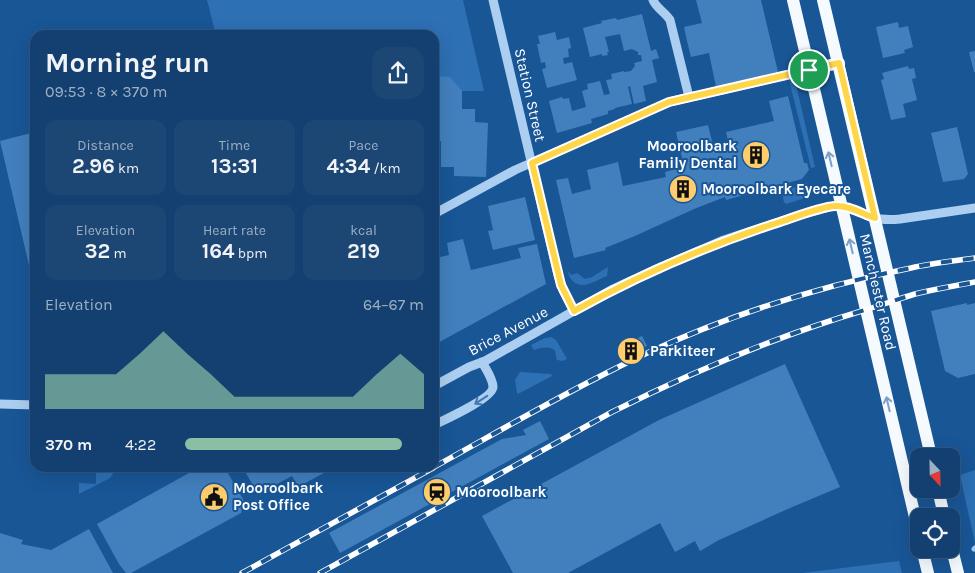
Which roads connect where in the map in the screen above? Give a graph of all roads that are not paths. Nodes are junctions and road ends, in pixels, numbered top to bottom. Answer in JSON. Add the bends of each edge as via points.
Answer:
{"nodes":[{"id":1,"x":493,"y":0,"type":"edge"},
{"id":2,"x":653,"y":0,"type":"edge"},
{"id":3,"x":793,"y":0,"type":"edge"},
{"id":4,"x":824,"y":0,"type":"edge"},
{"id":5,"x":839,"y":63,"type":"junction"},
{"id":6,"x":809,"y":70,"type":"junction"},
{"id":7,"x":689,"y":97,"type":"junction"},
{"id":8,"x":532,"y":163,"type":"junction"},
{"id":9,"x":842,"y":206,"type":"junction"},
{"id":10,"x":975,"y":208,"type":"edge"},
{"id":11,"x":439,"y":211,"type":"edge"},
{"id":12,"x":875,"y":218,"type":"junction"},
{"id":13,"x":574,"y":311,"type":"junction"},
{"id":14,"x":482,"y":362,"type":"junction"},
{"id":15,"x":439,"y":383,"type":"edge"},
{"id":16,"x":0,"y":404,"type":"edge"},
{"id":17,"x":30,"y":405,"type":"edge"},
{"id":18,"x":439,"y":422,"type":"edge"},
{"id":19,"x":929,"y":448,"type":"edge"},
{"id":20,"x":913,"y":508,"type":"edge"},
{"id":21,"x":924,"y":558,"type":"edge"},
{"id":22,"x":954,"y":558,"type":"edge"},
{"id":23,"x":928,"y":573,"type":"edge"},
{"id":24,"x":958,"y":573,"type":"edge"}],
"edges":[{"from":1,"to":8,"type":"street","name":"Station Street"},
{"from":2,"to":7,"type":"street","via":[[670,20]]},
{"from":3,"to":6,"type":"main road","name":"Manchester Road"},
{"from":4,"to":5,"type":"main road","name":"Manchester Road"},
{"from":5,"to":6,"type":"main road"},
{"from":5,"to":12,"type":"main road","name":"Manchester Road"},
{"from":6,"to":7,"type":"street"},
{"from":9,"to":6,"type":"main road","name":"Manchester Road","one_way":true},
{"from":7,"to":8,"type":"street","via":[[669,102]]},
{"from":8,"to":11,"type":"street"},
{"from":8,"to":13,"type":"street","name":"Station Street","via":[[561,285]]},
{"from":9,"to":12,"type":"street","name":"Brice Avenue"},
{"from":9,"to":13,"type":"street","name":"Brice Avenue","via":[[829,207],[724,240],[613,289]]},
{"from":20,"to":9,"type":"main road","name":"Manchester Road","one_way":true},
{"from":10,"to":12,"type":"street","name":"Brice Avenue","via":[[900,219]]},
{"from":12,"to":19,"type":"main road","name":"Manchester Road"},
{"from":13,"to":14,"type":"street","name":"Brice Avenue"},
{"from":14,"to":15,"type":"street","name":"Brice Avenue"},
{"from":14,"to":18,"type":"street","one_way":true,"via":[[492,382],[491,393]]},
{"from":16,"to":17,"type":"street"},
{"from":21,"to":23,"type":"main road"},
{"from":22,"to":24,"type":"main road"}]}
